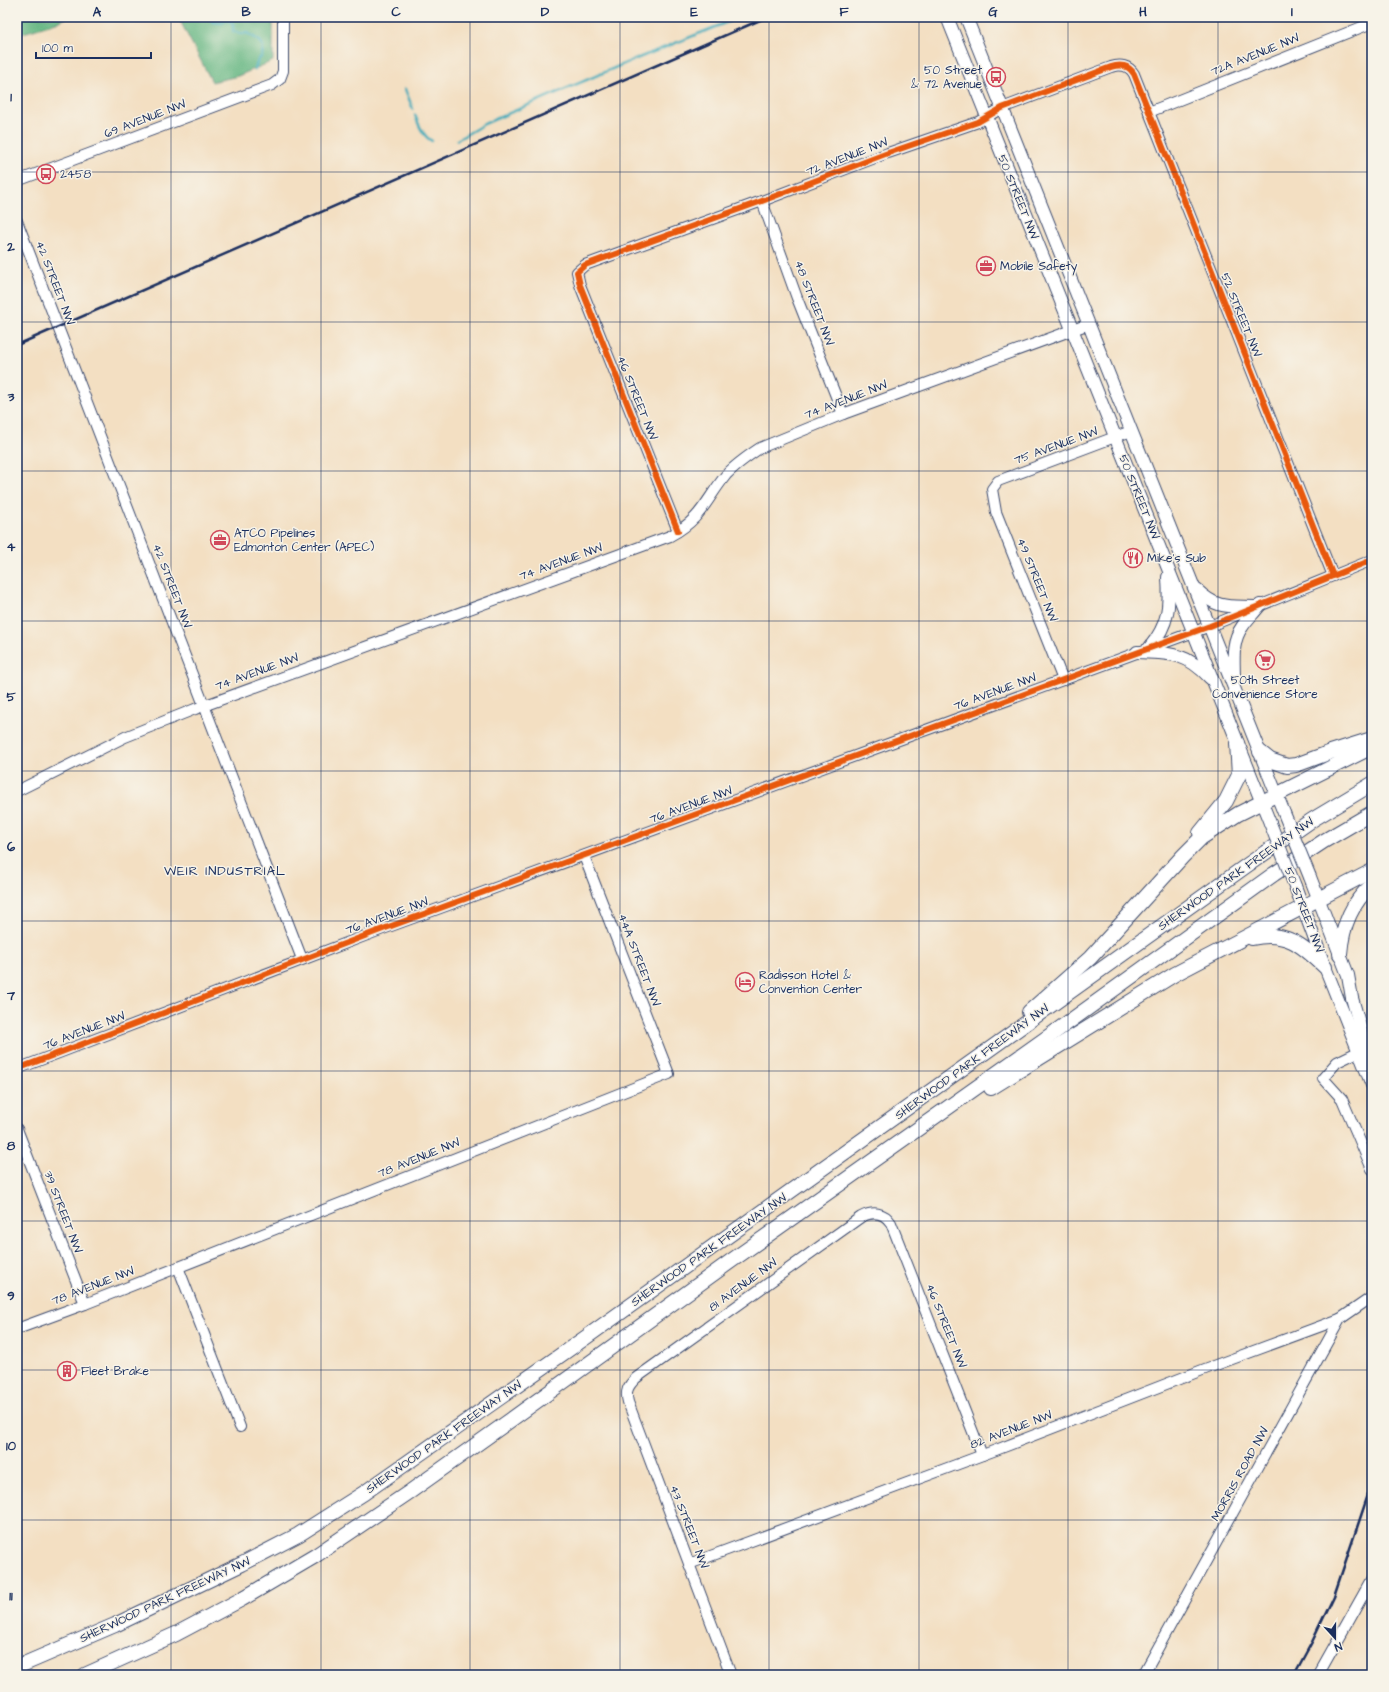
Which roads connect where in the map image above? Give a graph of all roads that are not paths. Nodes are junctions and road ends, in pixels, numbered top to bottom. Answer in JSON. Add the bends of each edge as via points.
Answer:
{"nodes":[{"id":1,"x":283,"y":17,"type":"edge"},
{"id":2,"x":947,"y":17,"type":"edge"},
{"id":3,"x":966,"y":17,"type":"edge"},
{"id":4,"x":1372,"y":23,"type":"edge"},
{"id":5,"x":1126,"y":66,"type":"joint"},
{"id":6,"x":1002,"y":108,"type":"junction"},
{"id":7,"x":1148,"y":112,"type":"junction"},
{"id":8,"x":986,"y":118,"type":"junction"},
{"id":9,"x":17,"y":181,"type":"edge"},
{"id":10,"x":762,"y":201,"type":"junction"},
{"id":11,"x":17,"y":221,"type":"edge"},
{"id":12,"x":577,"y":272,"type":"joint"},
{"id":13,"x":1089,"y":324,"type":"junction"},
{"id":14,"x":1072,"y":330,"type":"junction"},
{"id":15,"x":843,"y":414,"type":"junction"},
{"id":16,"x":1131,"y":431,"type":"junction"},
{"id":17,"x":1116,"y":438,"type":"junction"},
{"id":18,"x":992,"y":489,"type":"joint"},
{"id":19,"x":678,"y":531,"type":"junction"},
{"id":20,"x":1372,"y":560,"type":"edge"},
{"id":21,"x":1167,"y":566,"type":"junction"},
{"id":22,"x":1333,"y":576,"type":"junction"},
{"id":23,"x":1194,"y":586,"type":"junction"},
{"id":24,"x":1258,"y":606,"type":"junction"},
{"id":25,"x":1210,"y":626,"type":"junction"},
{"id":26,"x":1193,"y":631,"type":"junction"},
{"id":27,"x":1150,"y":647,"type":"junction"},
{"id":28,"x":1137,"y":652,"type":"junction"},
{"id":29,"x":1063,"y":680,"type":"junction"},
{"id":30,"x":1213,"y":683,"type":"junction"},
{"id":31,"x":1235,"y":688,"type":"junction"},
{"id":32,"x":204,"y":705,"type":"junction"},
{"id":33,"x":1372,"y":739,"type":"edge"},
{"id":34,"x":1238,"y":743,"type":"junction"},
{"id":35,"x":1372,"y":746,"type":"edge"},
{"id":36,"x":1260,"y":752,"type":"junction"},
{"id":37,"x":1372,"y":784,"type":"edge"},
{"id":38,"x":17,"y":791,"type":"edge"},
{"id":39,"x":1277,"y":794,"type":"junction"},
{"id":40,"x":1261,"y":802,"type":"junction"},
{"id":41,"x":1372,"y":813,"type":"edge"},
{"id":42,"x":584,"y":856,"type":"junction"},
{"id":43,"x":1183,"y":856,"type":"junction"},
{"id":44,"x":1372,"y":871,"type":"edge"},
{"id":45,"x":1372,"y":885,"type":"edge"},
{"id":46,"x":1319,"y":899,"type":"junction"},
{"id":47,"x":1303,"y":907,"type":"junction"},
{"id":48,"x":1238,"y":941,"type":"junction"},
{"id":49,"x":1340,"y":954,"type":"junction"},
{"id":50,"x":302,"y":959,"type":"junction"},
{"id":51,"x":1325,"y":967,"type":"junction"},
{"id":52,"x":1000,"y":1041,"type":"junction"},
{"id":53,"x":1362,"y":1049,"type":"junction"},
{"id":54,"x":17,"y":1069,"type":"edge"},
{"id":55,"x":669,"y":1074,"type":"joint"},
{"id":56,"x":1372,"y":1085,"type":"edge"},
{"id":57,"x":956,"y":1102,"type":"junction"},
{"id":58,"x":17,"y":1129,"type":"edge"},
{"id":59,"x":1372,"y":1169,"type":"edge"},
{"id":60,"x":878,"y":1213,"type":"joint"},
{"id":61,"x":178,"y":1267,"type":"junction"},
{"id":62,"x":1372,"y":1297,"type":"edge"},
{"id":63,"x":85,"y":1304,"type":"junction"},
{"id":64,"x":1340,"y":1318,"type":"junction"},
{"id":65,"x":17,"y":1329,"type":"edge"},
{"id":66,"x":628,"y":1388,"type":"joint"},
{"id":67,"x":240,"y":1427,"type":"dead end"},
{"id":68,"x":982,"y":1455,"type":"junction"},
{"id":69,"x":689,"y":1564,"type":"junction"},
{"id":70,"x":1372,"y":1579,"type":"edge"},
{"id":71,"x":115,"y":1625,"type":"junction"},
{"id":72,"x":17,"y":1657,"type":"edge"},
{"id":73,"x":17,"y":1667,"type":"edge"},
{"id":74,"x":85,"y":1675,"type":"edge"},
{"id":75,"x":731,"y":1675,"type":"edge"},
{"id":76,"x":1143,"y":1675,"type":"edge"},
{"id":77,"x":1318,"y":1675,"type":"edge"}],
"edges":[{"from":1,"to":9,"type":"street","name":"69 AVENUE NW","via":[[283,71],[280,79],[269,87]]},
{"from":2,"to":8,"type":"main road","name":"50 STREET NW"},
{"from":3,"to":6,"type":"main road","name":"50 STREET NW"},
{"from":4,"to":7,"type":"street","name":"72A AVENUE NW"},
{"from":5,"to":6,"type":"street","name":"72 AVENUE NW","via":[[1111,67]]},
{"from":5,"to":7,"type":"street","name":"52 STREET NW","via":[[1132,71]]},
{"from":6,"to":8,"type":"street","name":"72 AVENUE NW"},
{"from":6,"to":13,"type":"main road","name":"50 STREET NW"},
{"from":7,"to":22,"type":"street","name":"52 STREET NW"},
{"from":8,"to":10,"type":"street","name":"72 AVENUE NW","via":[[888,152]]},
{"from":8,"to":14,"type":"main road","name":"50 STREET NW"},
{"from":10,"to":12,"type":"street","name":"72 AVENUE NW","via":[[585,264]]},
{"from":10,"to":15,"type":"street","name":"48 STREET NW"},
{"from":11,"to":32,"type":"street","name":"42 STREET NW"},
{"from":12,"to":19,"type":"street","name":"46 STREET NW"},
{"from":13,"to":14,"type":"street","name":"74 AVENUE NW"},
{"from":13,"to":16,"type":"main road","name":"50 STREET NW"},
{"from":14,"to":15,"type":"street","name":"74 AVENUE NW"},
{"from":14,"to":17,"type":"main road","name":"50 STREET NW"},
{"from":15,"to":19,"type":"street","name":"74 AVENUE NW","via":[[774,441],[748,455],[726,475],[695,519]]},
{"from":16,"to":17,"type":"street","name":"75 AVENUE NW"},
{"from":16,"to":23,"type":"main road","name":"50 STREET NW"},
{"from":17,"to":18,"type":"street","name":"75 AVENUE NW","via":[[998,481]]},
{"from":17,"to":21,"type":"main road","name":"50 STREET NW"},
{"from":18,"to":29,"type":"street","name":"49 STREET NW","via":[[996,512]]},
{"from":19,"to":32,"type":"street","name":"74 AVENUE NW"},
{"from":20,"to":22,"type":"street","name":"76 AVENUE NW"},
{"from":21,"to":26,"type":"main road","name":"50 STREET NW"},
{"from":21,"to":27,"type":"main road","via":[[1167,619],[1157,640]]},
{"from":22,"to":24,"type":"street","name":"76 AVENUE NW"},
{"from":23,"to":24,"type":"main road","via":[[1207,599],[1218,605]]},
{"from":23,"to":25,"type":"main road","name":"50 STREET NW"},
{"from":24,"to":25,"type":"street","name":"76 AVENUE NW"},
{"from":24,"to":31,"type":"main road","via":[[1241,628],[1235,644]]},
{"from":25,"to":26,"type":"street","name":"76 AVENUE NW"},
{"from":25,"to":31,"type":"main road","name":"50 STREET NW"},
{"from":26,"to":27,"type":"street","name":"76 AVENUE NW"},
{"from":26,"to":30,"type":"main road","name":"50 STREET NW"},
{"from":27,"to":28,"type":"street","name":"76 AVENUE NW"},
{"from":28,"to":29,"type":"street","name":"76 AVENUE NW"},
{"from":28,"to":30,"type":"main road","via":[[1170,653],[1180,656],[1194,664]]},
{"from":29,"to":42,"type":"street","name":"76 AVENUE NW"},
{"from":30,"to":34,"type":"main road","name":"50 STREET NW"},
{"from":31,"to":36,"type":"main road","name":"50 STREET NW"},
{"from":32,"to":38,"type":"street","name":"74 AVENUE NW","via":[[125,737]]},
{"from":32,"to":50,"type":"street","name":"42 STREET NW"},
{"from":33,"to":36,"type":"highway","via":[[1296,765],[1287,766],[1270,760]]},
{"from":34,"to":40,"type":"main road","name":"50 STREET NW"},
{"from":34,"to":43,"type":"highway","via":[[1239,775],[1233,789]]},
{"from":35,"to":39,"type":"highway"},
{"from":36,"to":39,"type":"main road","name":"50 STREET NW"},
{"from":37,"to":52,"type":"highway","name":"SHERWOOD PARK FREEWAY NW","via":[[1306,824]]},
{"from":39,"to":40,"type":"highway"},
{"from":39,"to":46,"type":"main road","name":"50 STREET NW","bridge":true},
{"from":40,"to":43,"type":"highway","via":[[1220,824]]},
{"from":40,"to":47,"type":"main road","name":"50 STREET NW","bridge":true},
{"from":41,"to":57,"type":"highway","name":"SHERWOOD PARK FREEWAY NW","via":[[1274,874]]},
{"from":42,"to":50,"type":"street","name":"76 AVENUE NW"},
{"from":42,"to":55,"type":"street","name":"44A STREET NW"},
{"from":43,"to":52,"type":"highway","via":[[1090,958]]},
{"from":44,"to":46,"type":"highway"},
{"from":45,"to":49,"type":"highway","via":[[1362,894],[1347,918]]},
{"from":46,"to":47,"type":"highway"},
{"from":46,"to":49,"type":"main road","name":"50 STREET NW"},
{"from":47,"to":48,"type":"highway"},
{"from":47,"to":51,"type":"main road","name":"50 STREET NW"},
{"from":48,"to":51,"type":"highway","via":[[1260,936],[1276,936],[1304,947]]},
{"from":48,"to":57,"type":"highway","via":[[1157,985],[982,1094]]},
{"from":49,"to":53,"type":"main road","name":"50 STREET NW","via":[[1348,975]]},
{"from":50,"to":54,"type":"street","name":"76 AVENUE NW"},
{"from":51,"to":53,"type":"main road","name":"50 STREET NW"},
{"from":52,"to":71,"type":"highway","name":"SHERWOOD PARK FREEWAY NW","via":[[364,1493],[298,1534],[242,1564]]},
{"from":53,"to":56,"type":"main road","name":"50 STREET NW"},
{"from":53,"to":59,"type":"street","via":[[1337,1062],[1323,1078],[1342,1099]]},
{"from":55,"to":61,"type":"street","name":"78 AVENUE NW"},
{"from":57,"to":74,"type":"highway","name":"SHERWOOD PARK FREEWAY NW","via":[[315,1556],[236,1603],[176,1634]]},
{"from":58,"to":63,"type":"street","name":"39 STREET NW"},
{"from":60,"to":66,"type":"street","name":"81 AVENUE NW","via":[[873,1212],[861,1217],[636,1378]]},
{"from":60,"to":68,"type":"street","name":"46 STREET NW","via":[[892,1223]]},
{"from":61,"to":63,"type":"street","name":"78 AVENUE NW"},
{"from":61,"to":67,"type":"street"},
{"from":62,"to":64,"type":"street","name":"MORRIS ROAD NW"},
{"from":63,"to":65,"type":"street","name":"78 AVENUE NW"},
{"from":64,"to":68,"type":"street","name":"82 AVENUE NW"},
{"from":64,"to":76,"type":"street","name":"MORRIS ROAD NW"},
{"from":66,"to":69,"type":"street","name":"43 STREET NW","via":[[628,1402]]},
{"from":68,"to":69,"type":"street","name":"82 AVENUE NW"},
{"from":69,"to":75,"type":"street","name":"43 STREET NW"},
{"from":70,"to":77,"type":"street"},
{"from":71,"to":72,"type":"highway"},
{"from":71,"to":73,"type":"highway","name":"SHERWOOD PARK FREEWAY NW"}]}
